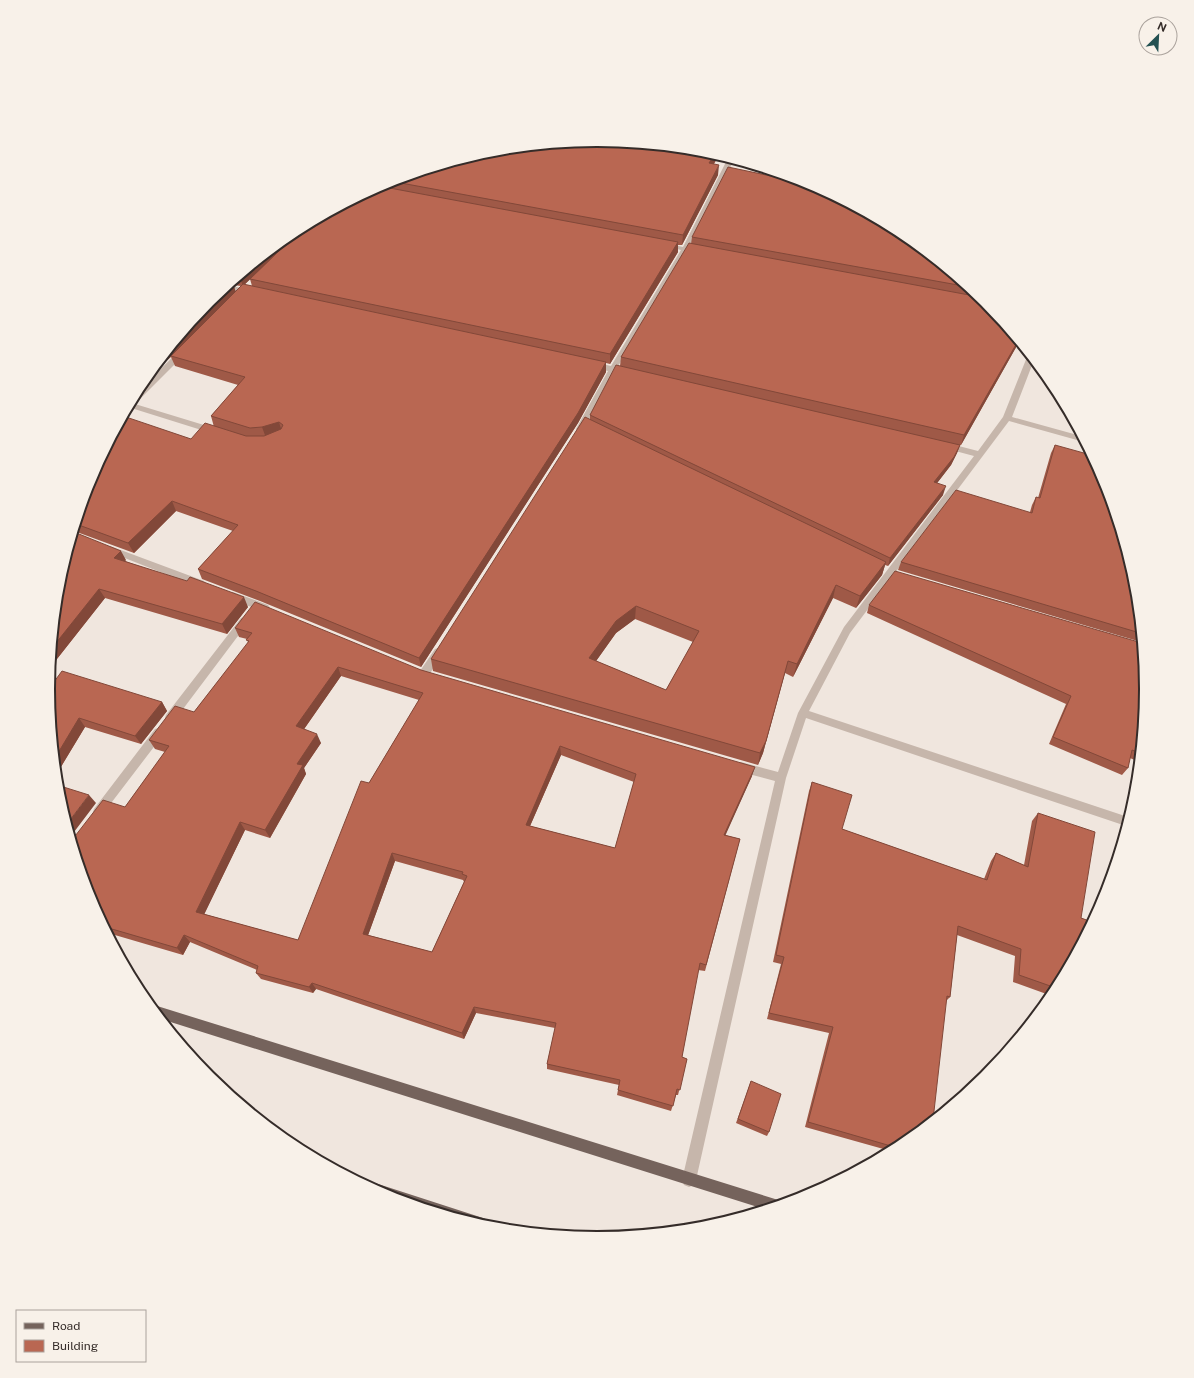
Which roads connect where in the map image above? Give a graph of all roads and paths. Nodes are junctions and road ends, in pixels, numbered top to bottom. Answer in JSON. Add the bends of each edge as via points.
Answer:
{"nodes":[{"id":1,"x":729,"y":163,"type":"edge"},
{"id":2,"x":654,"y":243,"type":"edge"},
{"id":3,"x":685,"y":249,"type":"junction"},
{"id":4,"x":708,"y":253,"type":"edge"},
{"id":5,"x":233,"y":289,"type":"edge"},
{"id":6,"x":259,"y":294,"type":"edge"},
{"id":7,"x":190,"y":345,"type":"edge"},
{"id":8,"x":1029,"y":362,"type":"edge"},
{"id":9,"x":582,"y":363,"type":"edge"},
{"id":10,"x":613,"y":370,"type":"junction"},
{"id":11,"x":636,"y":375,"type":"edge"},
{"id":12,"x":146,"y":389,"type":"edge"},
{"id":13,"x":135,"y":406,"type":"edge"},
{"id":14,"x":1007,"y":418,"type":"junction"},
{"id":15,"x":224,"y":434,"type":"edge"},
{"id":16,"x":1077,"y":437,"type":"edge"},
{"id":17,"x":574,"y":438,"type":"edge"},
{"id":18,"x":940,"y":445,"type":"edge"},
{"id":19,"x":979,"y":454,"type":"junction"},
{"id":20,"x":102,"y":546,"type":"edge"},
{"id":21,"x":212,"y":588,"type":"edge"},
{"id":22,"x":226,"y":594,"type":"edge"},
{"id":23,"x":256,"y":605,"type":"junction"},
{"id":24,"x":270,"y":611,"type":"edge"},
{"id":25,"x":442,"y":647,"type":"edge"},
{"id":26,"x":424,"y":673,"type":"edge"},
{"id":27,"x":803,"y":712,"type":"junction"},
{"id":28,"x":728,"y":763,"type":"edge"},
{"id":29,"x":781,"y":778,"type":"junction"},
{"id":30,"x":92,"y":819,"type":"edge"},
{"id":31,"x":1123,"y":820,"type":"edge"},
{"id":32,"x":163,"y":1014,"type":"edge"},
{"id":33,"x":689,"y":1180,"type":"junction"},
{"id":34,"x":767,"y":1203,"type":"edge"}],
"edges":[{"from":1,"to":3,"type":"street"},
{"from":2,"to":3,"type":"street"},
{"from":3,"to":4,"type":"street"},
{"from":3,"to":10,"type":"street"},
{"from":5,"to":6,"type":"street"},
{"from":7,"to":12,"type":"street"},
{"from":8,"to":14,"type":"street"},
{"from":9,"to":10,"type":"street"},
{"from":10,"to":11,"type":"street"},
{"from":10,"to":17,"type":"street","via":[[586,427]]},
{"from":13,"to":15,"type":"street"},
{"from":14,"to":16,"type":"street"},
{"from":14,"to":19,"type":"street"},
{"from":18,"to":19,"type":"street"},
{"from":19,"to":27,"type":"street","via":[[847,630]]},
{"from":20,"to":21,"type":"street"},
{"from":22,"to":23,"type":"street"},
{"from":23,"to":24,"type":"street"},
{"from":23,"to":30,"type":"street"},
{"from":25,"to":26,"type":"street"},
{"from":27,"to":29,"type":"street"},
{"from":27,"to":31,"type":"street"},
{"from":28,"to":29,"type":"street"},
{"from":29,"to":33,"type":"street"},
{"from":32,"to":33,"type":"main road"},
{"from":33,"to":34,"type":"main road"}]}
